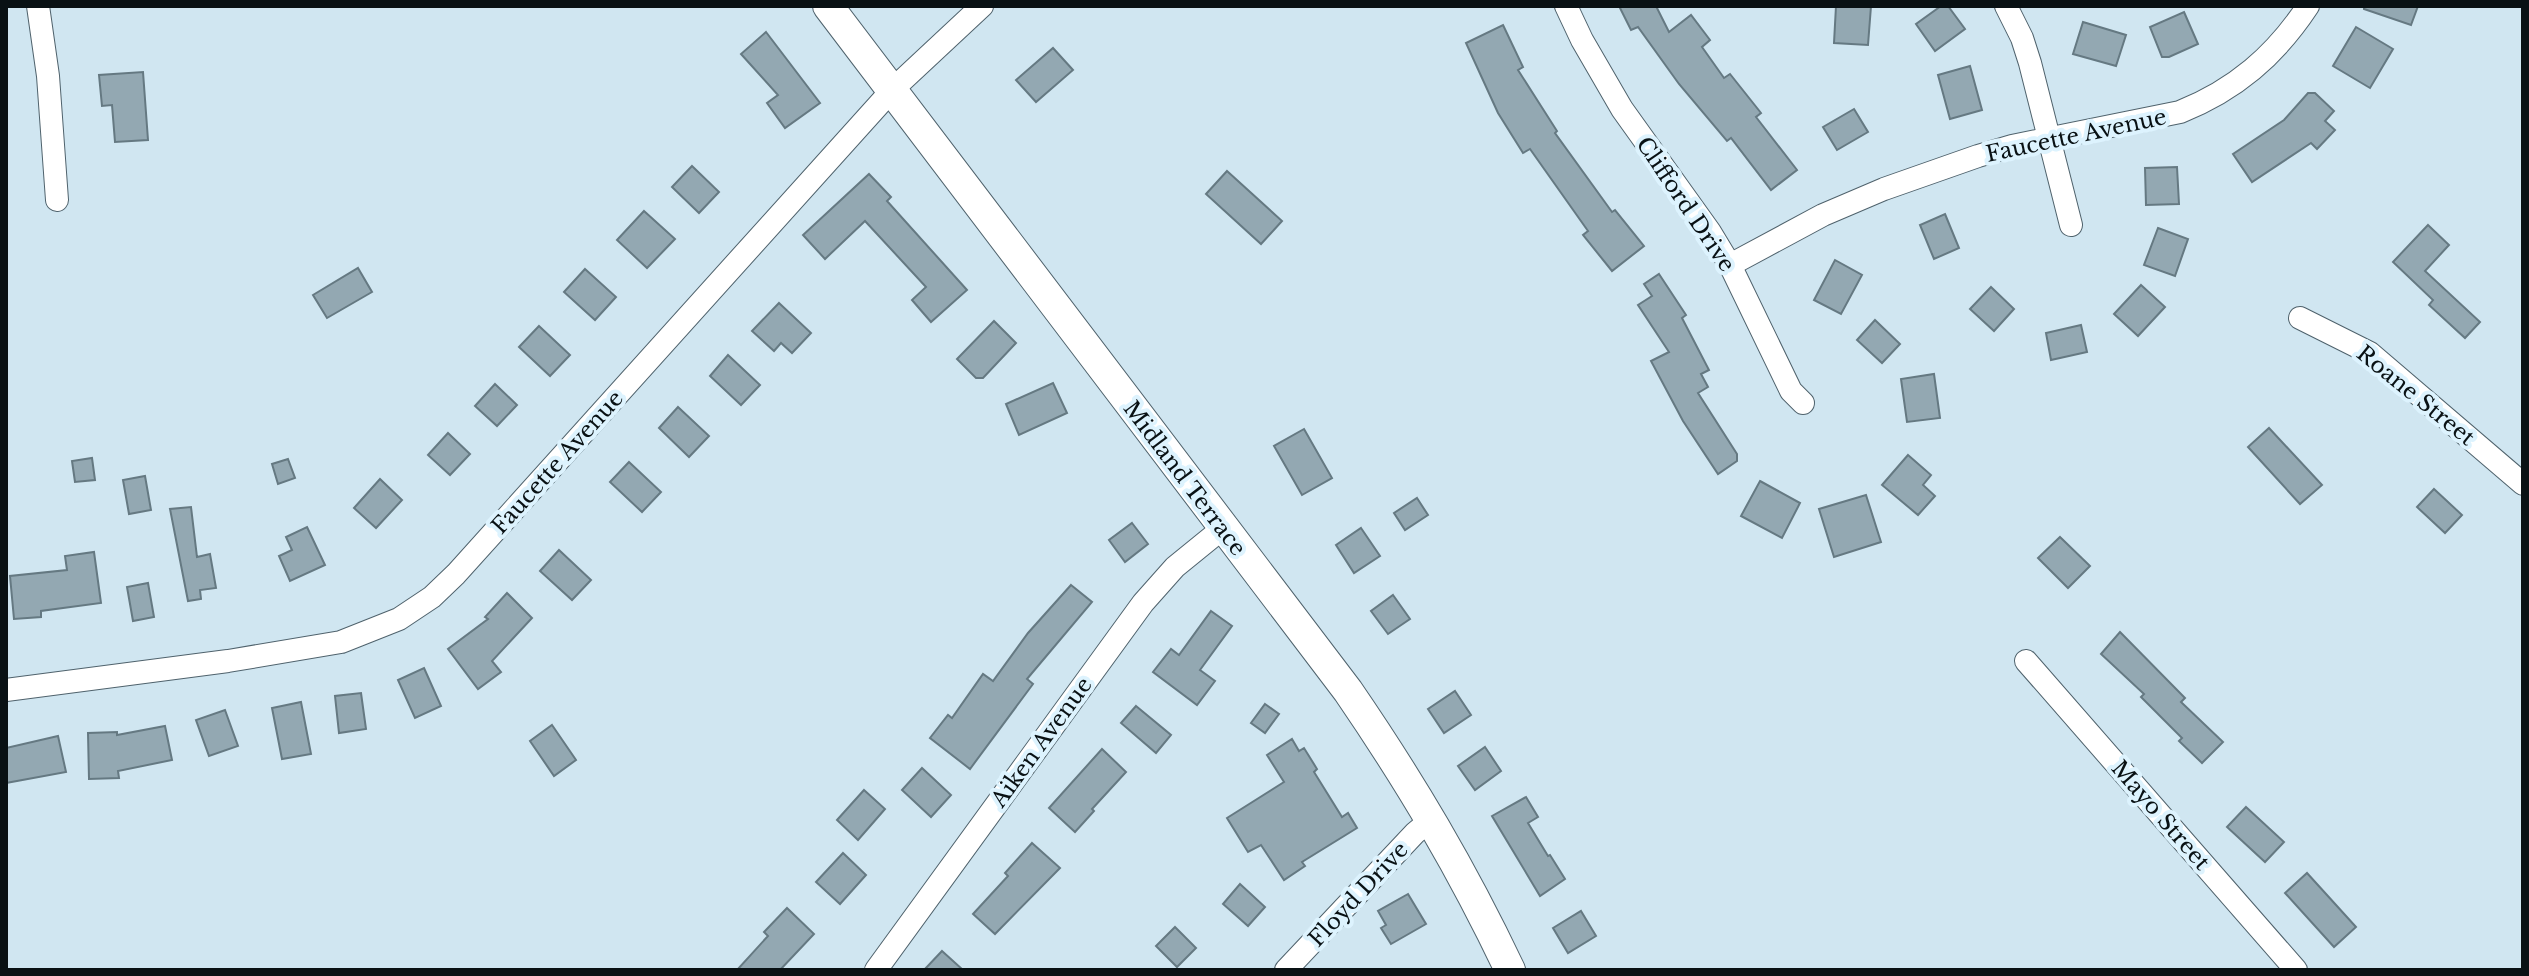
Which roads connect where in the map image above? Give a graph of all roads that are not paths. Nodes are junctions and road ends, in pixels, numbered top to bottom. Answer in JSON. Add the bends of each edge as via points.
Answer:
{"nodes":[{"id":1,"x":38,"y":6,"type":"edge"},
{"id":2,"x":828,"y":6,"type":"edge"},
{"id":3,"x":982,"y":6,"type":"edge"},
{"id":4,"x":1566,"y":6,"type":"edge"},
{"id":5,"x":2006,"y":6,"type":"edge"},
{"id":6,"x":2308,"y":6,"type":"edge"},
{"id":7,"x":892,"y":90,"type":"junction"},
{"id":8,"x":2048,"y":139,"type":"junction"},
{"id":9,"x":57,"y":200,"type":"dead end"},
{"id":10,"x":2071,"y":225,"type":"dead end"},
{"id":11,"x":1730,"y":265,"type":"junction"},
{"id":12,"x":2300,"y":318,"type":"dead end"},
{"id":13,"x":1803,"y":403,"type":"dead end"},
{"id":14,"x":2523,"y":484,"type":"edge"},
{"id":15,"x":1223,"y":528,"type":"junction"},
{"id":16,"x":2026,"y":661,"type":"dead end"},
{"id":17,"x":6,"y":690,"type":"edge"},
{"id":18,"x":1432,"y":819,"type":"junction"},
{"id":19,"x":876,"y":970,"type":"edge"},
{"id":20,"x":1286,"y":970,"type":"edge"},
{"id":21,"x":1510,"y":970,"type":"edge"},
{"id":22,"x":2296,"y":970,"type":"edge"}],
"edges":[{"from":1,"to":9,"type":"street"},
{"from":2,"to":7,"type":"street","name":"Midland Terrace"},
{"from":3,"to":7,"type":"street","name":"Faucette Avenue"},
{"from":4,"to":11,"type":"street","name":"Clifford Drive","via":[[1615,98]]},
{"from":5,"to":8,"type":"street","via":[[2030,63]]},
{"from":6,"to":8,"type":"street","name":"Faucette Avenue","via":[[2262,63],[2203,102],[2180,112]]},
{"from":7,"to":15,"type":"street","name":"Midland Terrace"},
{"from":7,"to":17,"type":"street","name":"Faucette Avenue","via":[[456,574],[412,611],[341,642]]},
{"from":8,"to":10,"type":"street"},
{"from":8,"to":11,"type":"street","name":"Faucette Avenue","via":[[1978,156],[1884,189]]},
{"from":11,"to":13,"type":"street","name":"Clifford Drive","via":[[1791,391]]},
{"from":12,"to":14,"type":"street","name":"Roane Street","via":[[2370,353]]},
{"from":15,"to":18,"type":"street","name":"Midland Terrace","via":[[1348,691]]},
{"from":15,"to":19,"type":"street","name":"Aiken Avenue","via":[[1175,567],[1143,603]]},
{"from":16,"to":22,"type":"street","name":"Mayo Street"},
{"from":18,"to":20,"type":"street","name":"Floyd Drive"},
{"from":18,"to":21,"type":"street","name":"Midland Terrace"}]}
